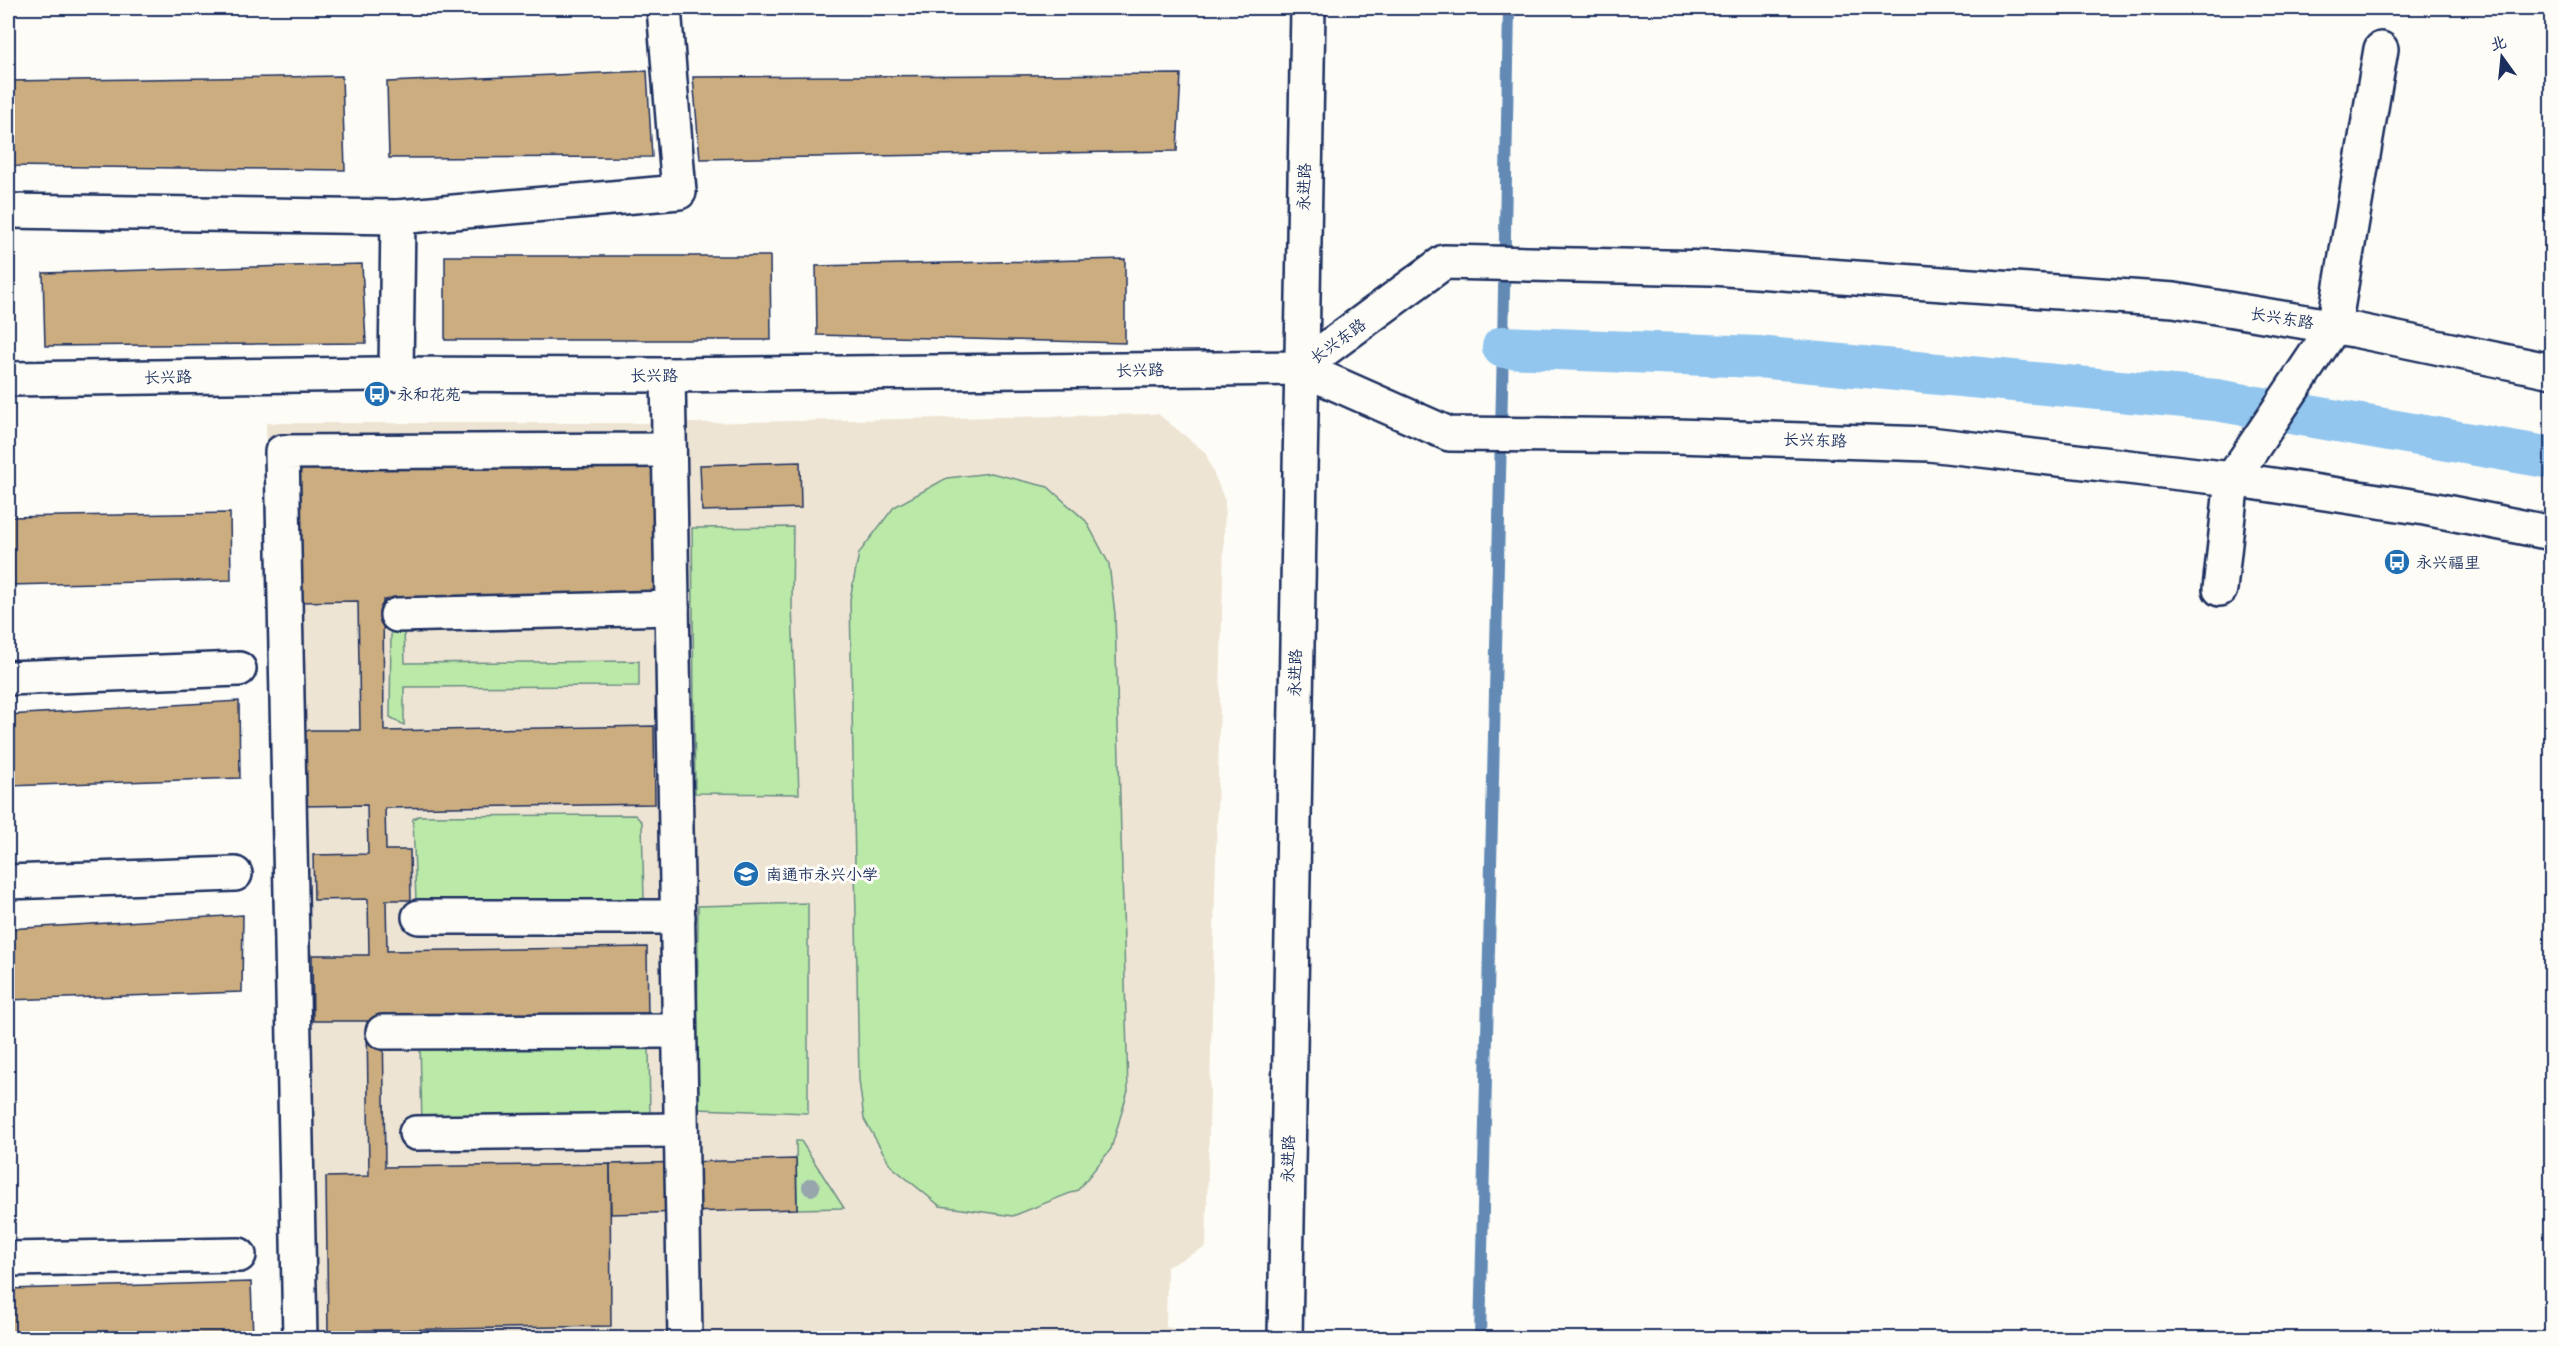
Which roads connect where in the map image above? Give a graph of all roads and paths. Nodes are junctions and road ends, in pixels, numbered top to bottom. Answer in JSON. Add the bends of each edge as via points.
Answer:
{"nodes":[{"id":1,"x":664,"y":8,"type":"edge"},
{"id":2,"x":1308,"y":8,"type":"edge"},
{"id":3,"x":2381,"y":49,"type":"dead end"},
{"id":4,"x":8,"y":211,"type":"edge"},
{"id":5,"x":398,"y":217,"type":"junction"},
{"id":6,"x":2334,"y":327,"type":"junction"},
{"id":7,"x":1300,"y":368,"type":"junction"},
{"id":8,"x":2552,"y":371,"type":"edge"},
{"id":9,"x":396,"y":374,"type":"junction"},
{"id":10,"x":668,"y":375,"type":"junction"},
{"id":11,"x":8,"y":379,"type":"edge"},
{"id":12,"x":669,"y":450,"type":"junction"},
{"id":13,"x":2232,"y":479,"type":"junction"},
{"id":14,"x":2552,"y":533,"type":"edge"},
{"id":15,"x":2220,"y":589,"type":"dead end"},
{"id":16,"x":672,"y":608,"type":"junction"},
{"id":17,"x":397,"y":615,"type":"dead end"},
{"id":18,"x":239,"y":669,"type":"dead end"},
{"id":19,"x":8,"y":678,"type":"edge"},
{"id":20,"x":236,"y":874,"type":"dead end"},
{"id":21,"x":8,"y":882,"type":"edge"},
{"id":22,"x":419,"y":917,"type":"dead end"},
{"id":23,"x":678,"y":917,"type":"junction"},
{"id":24,"x":679,"y":1031,"type":"junction"},
{"id":25,"x":383,"y":1032,"type":"dead end"},
{"id":26,"x":680,"y":1130,"type":"junction"},
{"id":27,"x":416,"y":1133,"type":"dead end"},
{"id":28,"x":239,"y":1255,"type":"dead end"},
{"id":29,"x":8,"y":1259,"type":"edge"},
{"id":30,"x":300,"y":1338,"type":"edge"},
{"id":31,"x":685,"y":1338,"type":"edge"},
{"id":32,"x":1285,"y":1338,"type":"edge"}],
"edges":[{"from":1,"to":5,"type":"street","via":[[680,192]]},
{"from":2,"to":7,"type":"street","name":"永进路"},
{"from":3,"to":6,"type":"street"},
{"from":4,"to":5,"type":"street"},
{"from":5,"to":9,"type":"street"},
{"from":6,"to":7,"type":"street","name":"长兴东路","via":[[2175,300],[1712,268],[1444,262]]},
{"from":6,"to":8,"type":"street","name":"长兴东路"},
{"from":6,"to":13,"type":"street"},
{"from":7,"to":10,"type":"street","name":"长兴路"},
{"from":7,"to":13,"type":"street","name":"长兴东路","via":[[1449,434],[1929,444]]},
{"from":7,"to":32,"type":"street","name":"永进路"},
{"from":9,"to":10,"type":"street","name":"长兴路"},
{"from":9,"to":11,"type":"street","name":"长兴路"},
{"from":10,"to":12,"type":"street"},
{"from":12,"to":16,"type":"street"},
{"from":12,"to":30,"type":"street","via":[[282,452]]},
{"from":13,"to":14,"type":"street","name":"长兴东路","via":[[2425,508]]},
{"from":13,"to":15,"type":"street"},
{"from":16,"to":17,"type":"street"},
{"from":16,"to":23,"type":"street"},
{"from":18,"to":19,"type":"street"},
{"from":20,"to":21,"type":"street"},
{"from":22,"to":23,"type":"street"},
{"from":23,"to":24,"type":"street"},
{"from":24,"to":25,"type":"street"},
{"from":24,"to":26,"type":"street"},
{"from":26,"to":27,"type":"street"},
{"from":26,"to":31,"type":"street"},
{"from":28,"to":29,"type":"street"}]}
